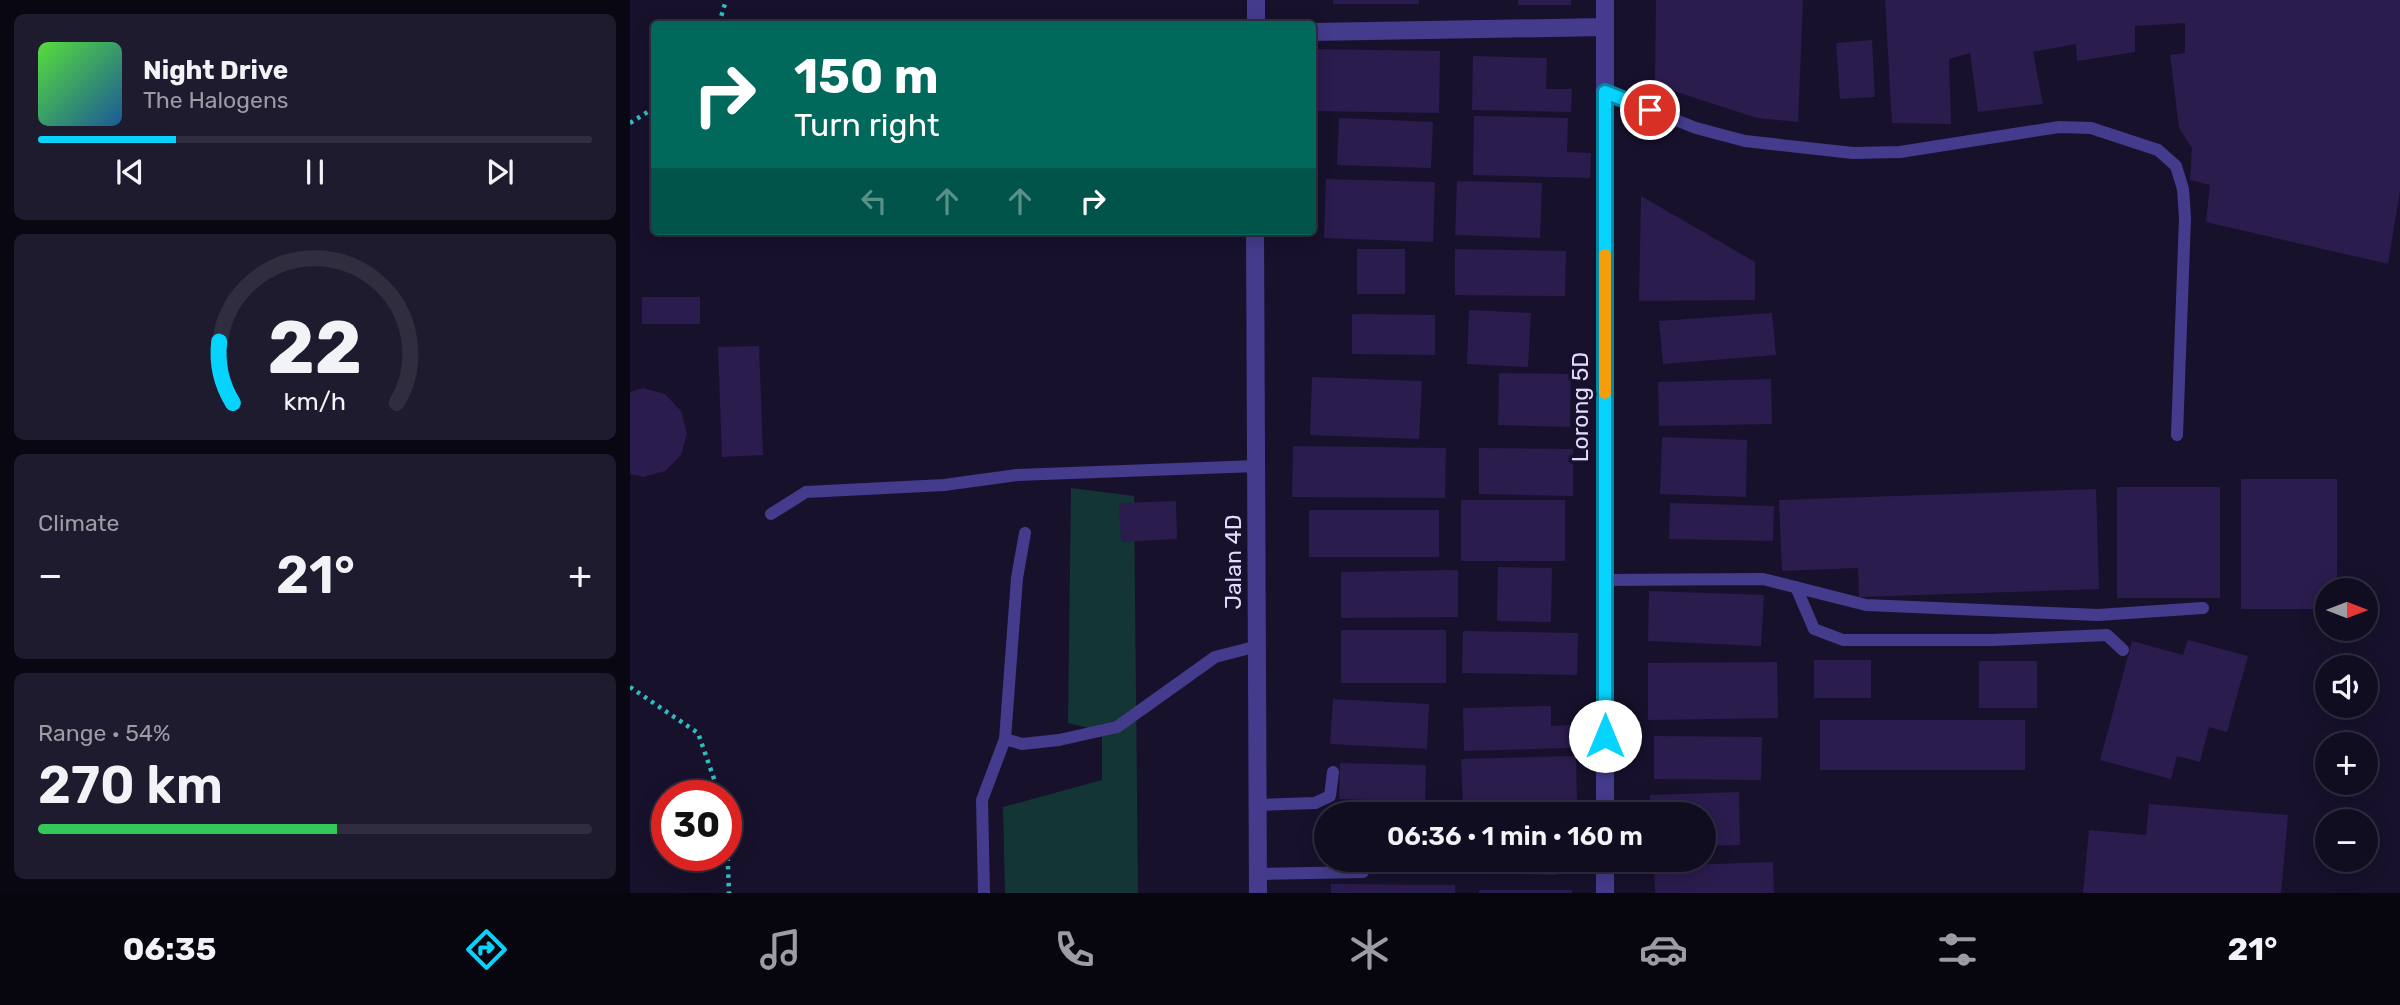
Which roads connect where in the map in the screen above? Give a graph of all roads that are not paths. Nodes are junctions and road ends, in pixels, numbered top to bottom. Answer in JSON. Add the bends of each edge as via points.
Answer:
{"nodes":[{"id":1,"x":1256,"y":0,"type":"edge"},
{"id":2,"x":1605,"y":0,"type":"edge"},
{"id":3,"x":1256,"y":21,"type":"edge"},
{"id":4,"x":1605,"y":27,"type":"junction"},
{"id":5,"x":1316,"y":32,"type":"edge"},
{"id":6,"x":1605,"y":92,"type":"junction"},
{"id":7,"x":1255,"y":235,"type":"edge"},
{"id":8,"x":2177,"y":435,"type":"dead end"},
{"id":9,"x":1257,"y":466,"type":"junction"},
{"id":10,"x":771,"y":514,"type":"dead end"},
{"id":11,"x":1025,"y":533,"type":"dead end"},
{"id":12,"x":1605,"y":580,"type":"junction"},
{"id":13,"x":1796,"y":587,"type":"junction"},
{"id":14,"x":2203,"y":608,"type":"dead end"},
{"id":15,"x":1258,"y":646,"type":"junction"},
{"id":16,"x":2123,"y":650,"type":"dead end"},
{"id":17,"x":1005,"y":739,"type":"junction"},
{"id":18,"x":1333,"y":772,"type":"dead end"},
{"id":19,"x":1605,"y":802,"type":"edge"},
{"id":20,"x":1258,"y":805,"type":"junction"},
{"id":21,"x":1363,"y":872,"type":"dead end"},
{"id":22,"x":1605,"y":872,"type":"edge"},
{"id":23,"x":1258,"y":874,"type":"junction"},
{"id":24,"x":984,"y":893,"type":"edge"},
{"id":25,"x":1258,"y":893,"type":"edge"},
{"id":26,"x":1605,"y":893,"type":"edge"}],
"edges":[{"from":1,"to":3,"type":"street"},
{"from":2,"to":4,"type":"street","name":"Lorong 5D"},
{"from":4,"to":5,"type":"street"},
{"from":4,"to":6,"type":"street","name":"Lorong 5D"},
{"from":6,"to":8,"type":"lane","via":[[1696,128],[1745,141],[1853,153],[1900,152],[2059,127],[2091,128],[2158,150],[2176,166],[2184,198]]},
{"from":6,"to":12,"type":"street","name":"Lorong 5D"},
{"from":7,"to":9,"type":"street","name":"Jalan 4D"},
{"from":9,"to":10,"type":"lane","via":[[1017,475],[944,485],[806,492]]},
{"from":9,"to":15,"type":"street","name":"Jalan 4D"},
{"from":11,"to":17,"type":"lane","via":[[1017,578]]},
{"from":12,"to":13,"type":"lane","via":[[1763,579]]},
{"from":12,"to":19,"type":"street","name":"Lorong 5D"},
{"from":13,"to":14,"type":"lane","via":[[1867,605],[2098,615]]},
{"from":13,"to":16,"type":"lane","via":[[1814,629],[1843,640],[2107,635]]},
{"from":15,"to":17,"type":"lane","via":[[1215,657],[1117,727],[1022,744]]},
{"from":15,"to":20,"type":"street","name":"Jalan 4D"},
{"from":17,"to":24,"type":"lane","via":[[982,800]]},
{"from":18,"to":20,"type":"lane","via":[[1330,796],[1315,803]]},
{"from":20,"to":23,"type":"street","name":"Jalan 4D"},
{"from":21,"to":23,"type":"lane"},
{"from":22,"to":26,"type":"street"},
{"from":23,"to":25,"type":"street","name":"Jalan 4D"}]}
